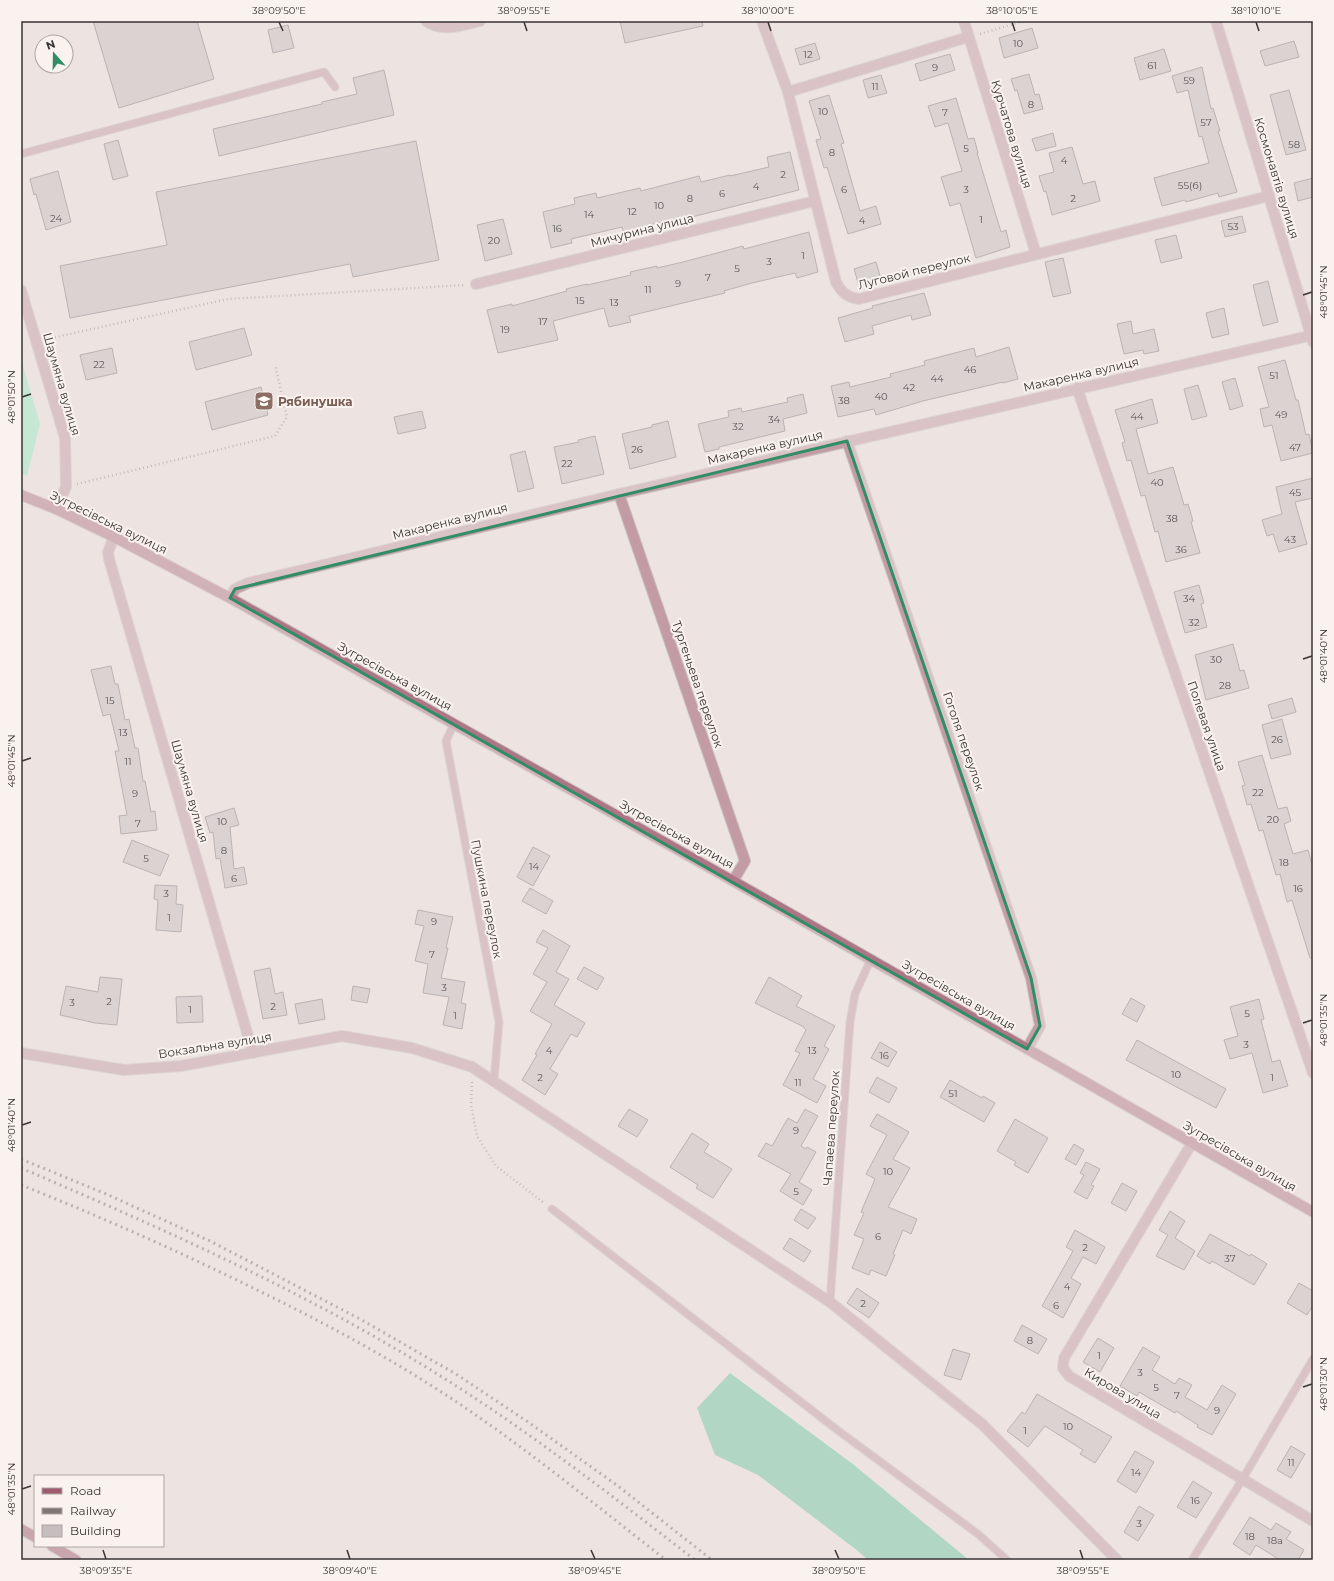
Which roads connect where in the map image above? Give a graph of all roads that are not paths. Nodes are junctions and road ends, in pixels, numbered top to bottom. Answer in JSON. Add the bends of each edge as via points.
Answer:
{"nodes":[{"id":1,"x":426,"y":21,"type":"edge"},
{"id":2,"x":480,"y":21,"type":"edge"},
{"id":3,"x":762,"y":21,"type":"edge"},
{"id":4,"x":964,"y":21,"type":"edge"},
{"id":5,"x":1216,"y":21,"type":"edge"},
{"id":6,"x":968,"y":37,"type":"junction"},
{"id":7,"x":335,"y":86,"type":"dead end"},
{"id":8,"x":788,"y":92,"type":"junction"},
{"id":9,"x":21,"y":154,"type":"edge"},
{"id":10,"x":1269,"y":196,"type":"junction"},
{"id":11,"x":815,"y":201,"type":"junction"},
{"id":12,"x":1036,"y":254,"type":"junction"},
{"id":13,"x":476,"y":284,"type":"road end"},
{"id":14,"x":21,"y":290,"type":"edge"},
{"id":15,"x":1312,"y":338,"type":"edge"},
{"id":16,"x":1077,"y":388,"type":"junction"},
{"id":17,"x":847,"y":441,"type":"junction"},
{"id":18,"x":619,"y":494,"type":"junction"},
{"id":19,"x":21,"y":495,"type":"edge"},
{"id":20,"x":56,"y":509,"type":"junction"},
{"id":21,"x":114,"y":537,"type":"junction"},
{"id":22,"x":230,"y":598,"type":"junction"},
{"id":23,"x":454,"y":724,"type":"junction"},
{"id":24,"x":733,"y":881,"type":"junction"},
{"id":25,"x":871,"y":959,"type":"junction"},
{"id":26,"x":1027,"y":1050,"type":"junction"},
{"id":27,"x":21,"y":1053,"type":"edge"},
{"id":28,"x":253,"y":1053,"type":"junction"},
{"id":29,"x":1313,"y":1073,"type":"edge"},
{"id":30,"x":494,"y":1081,"type":"junction"},
{"id":31,"x":1192,"y":1143,"type":"junction"},
{"id":32,"x":552,"y":1208,"type":"road end"},
{"id":33,"x":1313,"y":1212,"type":"edge"},
{"id":34,"x":830,"y":1302,"type":"junction"},
{"id":35,"x":1313,"y":1359,"type":"edge"},
{"id":36,"x":1242,"y":1480,"type":"junction"},
{"id":37,"x":1313,"y":1521,"type":"edge"},
{"id":38,"x":21,"y":1529,"type":"edge"},
{"id":39,"x":34,"y":1536,"type":"edge"},
{"id":40,"x":54,"y":1547,"type":"edge"},
{"id":41,"x":76,"y":1560,"type":"edge"},
{"id":42,"x":1007,"y":1560,"type":"edge"},
{"id":43,"x":1117,"y":1560,"type":"edge"},
{"id":44,"x":1192,"y":1560,"type":"edge"}],
"edges":[{"from":1,"to":2,"type":"street","via":[[443,28]]},
{"from":3,"to":8,"type":"street","name":"Луговой переулок"},
{"from":4,"to":6,"type":"street","name":"Курчатова вулиця"},
{"from":5,"to":10,"type":"street","name":"Космонавтів вулиця"},
{"from":6,"to":8,"type":"street"},
{"from":6,"to":12,"type":"street","name":"Курчатова вулиця"},
{"from":7,"to":9,"type":"lane","via":[[324,72]]},
{"from":8,"to":11,"type":"street","name":"Луговой переулок"},
{"from":10,"to":12,"type":"street","name":"Луговой переулок"},
{"from":10,"to":15,"type":"street","name":"Космонавтів вулиця"},
{"from":11,"to":12,"type":"street","name":"Луговой переулок","via":[[836,282],[845,295],[852,298],[859,299]]},
{"from":11,"to":13,"type":"street","name":"Мичурина улица"},
{"from":14,"to":20,"type":"street","name":"Шаумяна вулиця","via":[[65,438],[66,487]]},
{"from":15,"to":16,"type":"street","name":"Макаренка вулиця"},
{"from":16,"to":17,"type":"street","name":"Макаренка вулиця"},
{"from":16,"to":29,"type":"street","name":"Полевая улица"},
{"from":17,"to":18,"type":"street","name":"Макаренка вулиця"},
{"from":17,"to":26,"type":"street","name":"Гоголя переулок","via":[[1031,978],[1040,1026]]},
{"from":18,"to":22,"type":"street","name":"Макаренка вулиця","via":[[248,583],[235,588]]},
{"from":18,"to":24,"type":"street","name":"Тургеньева переулок","via":[[745,861]]},
{"from":19,"to":20,"type":"street","name":"Зугресівська вулиця"},
{"from":20,"to":21,"type":"street","name":"Зугресівська вулиця"},
{"from":21,"to":22,"type":"street","name":"Зугресівська вулиця"},
{"from":21,"to":28,"type":"street","name":"Шаумяна вулиця","via":[[108,552],[109,559]]},
{"from":22,"to":23,"type":"street","name":"Зугресівська вулиця"},
{"from":23,"to":24,"type":"street","name":"Зугресівська вулиця"},
{"from":23,"to":30,"type":"lane","name":"Пушкина переулок","via":[[446,742],[499,1022]]},
{"from":24,"to":25,"type":"street","name":"Зугресівська вулиця"},
{"from":25,"to":26,"type":"street","name":"Зугресівська вулиця"},
{"from":25,"to":34,"type":"lane","name":"Чапаева переулок","via":[[855,994],[850,1022]]},
{"from":26,"to":31,"type":"street","name":"Зугресівська вулиця"},
{"from":27,"to":28,"type":"street","name":"Вокзальна вулиця","via":[[124,1070],[181,1066]]},
{"from":28,"to":30,"type":"street","name":"Вокзальна вулиця","via":[[342,1036],[412,1048],[472,1067]]},
{"from":30,"to":34,"type":"street","name":"Вокзальна вулиця"},
{"from":31,"to":33,"type":"street","name":"Зугресівська вулиця"},
{"from":31,"to":36,"type":"street","name":"Кирова улица","via":[[1064,1358],[1063,1368],[1069,1376]]},
{"from":32,"to":42,"type":"lane","via":[[836,1429],[978,1534]]},
{"from":34,"to":43,"type":"street","name":"Вокзальна вулиця","via":[[983,1425]]},
{"from":35,"to":36,"type":"lane"},
{"from":36,"to":37,"type":"street","name":"Кирова улица"},
{"from":36,"to":44,"type":"lane"},
{"from":38,"to":39,"type":"main road"},
{"from":40,"to":41,"type":"main road"}]}
